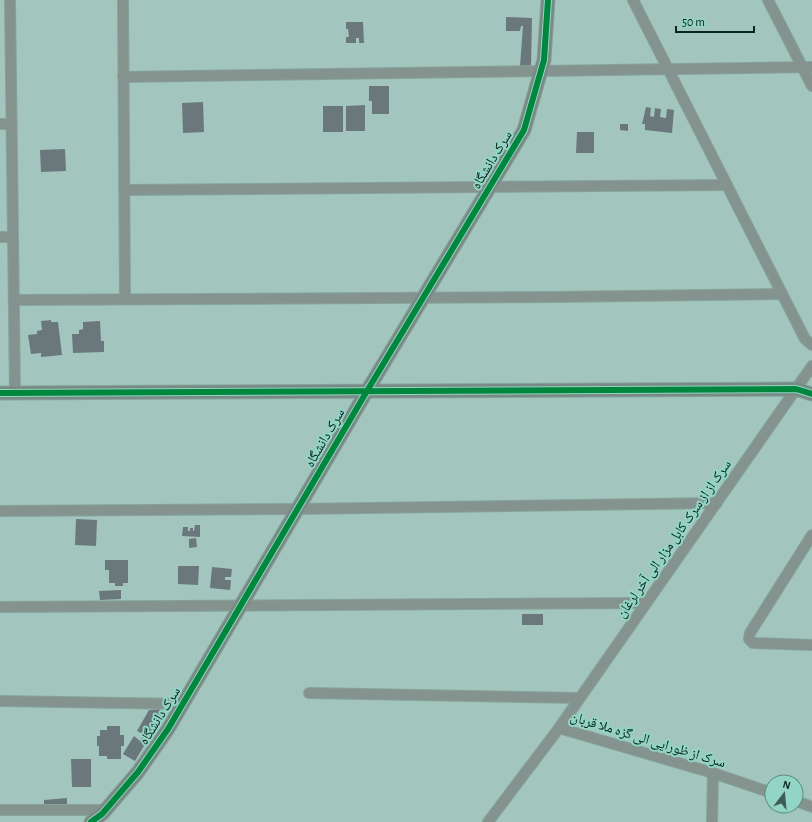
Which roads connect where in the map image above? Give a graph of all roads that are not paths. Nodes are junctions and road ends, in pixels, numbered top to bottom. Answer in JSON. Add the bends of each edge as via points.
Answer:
{"nodes":[{"id":1,"x":10,"y":0,"type":"edge"},
{"id":2,"x":123,"y":0,"type":"edge"},
{"id":3,"x":548,"y":0,"type":"edge"},
{"id":4,"x":633,"y":0,"type":"edge"},
{"id":5,"x":768,"y":0,"type":"edge"},
{"id":6,"x":5,"y":13,"type":"edge"},
{"id":7,"x":807,"y":67,"type":"edge"},
{"id":8,"x":669,"y":69,"type":"junction"},
{"id":9,"x":541,"y":71,"type":"junction"},
{"id":10,"x":123,"y":77,"type":"junction"},
{"id":11,"x":812,"y":86,"type":"edge"},
{"id":12,"x":0,"y":124,"type":"edge"},
{"id":13,"x":11,"y":124,"type":"junction"},
{"id":14,"x":727,"y":185,"type":"junction"},
{"id":15,"x":489,"y":187,"type":"junction"},
{"id":16,"x":124,"y":190,"type":"junction"},
{"id":17,"x":0,"y":237,"type":"edge"},
{"id":18,"x":13,"y":237,"type":"junction"},
{"id":19,"x":782,"y":294,"type":"junction"},
{"id":20,"x":423,"y":298,"type":"junction"},
{"id":21,"x":124,"y":299,"type":"junction"},
{"id":22,"x":14,"y":300,"type":"junction"},
{"id":23,"x":812,"y":345,"type":"edge"},
{"id":24,"x":812,"y":366,"type":"edge"},
{"id":25,"x":796,"y":389,"type":"junction"},
{"id":26,"x":367,"y":391,"type":"junction"},
{"id":27,"x":0,"y":393,"type":"edge"},
{"id":28,"x":15,"y":393,"type":"junction"},
{"id":29,"x":812,"y":394,"type":"edge"},
{"id":30,"x":716,"y":503,"type":"junction"},
{"id":31,"x":298,"y":509,"type":"junction"},
{"id":32,"x":0,"y":511,"type":"edge"},
{"id":33,"x":812,"y":535,"type":"edge"},
{"id":34,"x":646,"y":603,"type":"junction"},
{"id":35,"x":240,"y":606,"type":"junction"},
{"id":36,"x":0,"y":607,"type":"edge"},
{"id":37,"x":812,"y":645,"type":"edge"},
{"id":38,"x":309,"y":693,"type":"dead end"},
{"id":39,"x":579,"y":698,"type":"junction"},
{"id":40,"x":0,"y":701,"type":"edge"},
{"id":41,"x":183,"y":704,"type":"junction"},
{"id":42,"x":558,"y":728,"type":"junction"},
{"id":43,"x":713,"y":773,"type":"junction"},
{"id":44,"x":764,"y":790,"type":"edge"},
{"id":45,"x":0,"y":810,"type":"edge"},
{"id":46,"x":105,"y":810,"type":"junction"},
{"id":47,"x":92,"y":822,"type":"edge"},
{"id":48,"x":488,"y":822,"type":"edge"},
{"id":49,"x":712,"y":822,"type":"edge"}],
"edges":[{"from":1,"to":6,"type":"street"},
{"from":2,"to":10,"type":"street"},
{"from":3,"to":9,"type":"street","name":"سرک دانشگاه"},
{"from":4,"to":8,"type":"street"},
{"from":5,"to":7,"type":"street"},
{"from":6,"to":13,"type":"street"},
{"from":7,"to":8,"type":"street"},
{"from":7,"to":11,"type":"street"},
{"from":8,"to":9,"type":"street"},
{"from":8,"to":14,"type":"street"},
{"from":9,"to":10,"type":"street"},
{"from":9,"to":15,"type":"street","name":"سرک دانشگاه","via":[[524,130]]},
{"from":10,"to":16,"type":"street"},
{"from":12,"to":13,"type":"street"},
{"from":13,"to":18,"type":"street"},
{"from":14,"to":15,"type":"street"},
{"from":14,"to":19,"type":"street"},
{"from":15,"to":16,"type":"street"},
{"from":15,"to":20,"type":"street","name":"سرک دانشگاه"},
{"from":16,"to":21,"type":"street"},
{"from":17,"to":18,"type":"street"},
{"from":18,"to":22,"type":"street"},
{"from":19,"to":20,"type":"street"},
{"from":19,"to":23,"type":"street","via":[[805,339]]},
{"from":20,"to":21,"type":"street"},
{"from":20,"to":26,"type":"street","name":"سرک دانشگاه"},
{"from":21,"to":22,"type":"street"},
{"from":22,"to":28,"type":"street"},
{"from":24,"to":25,"type":"street","name":"سرک از از سرک کابل مزار الی آخر لرغان"},
{"from":25,"to":26,"type":"street"},
{"from":25,"to":29,"type":"street"},
{"from":25,"to":30,"type":"street","name":"سرک از از سرک کابل مزار الی آخر لرغان"},
{"from":26,"to":28,"type":"street"},
{"from":26,"to":31,"type":"street","name":"سرک دانشگاه"},
{"from":27,"to":28,"type":"street"},
{"from":30,"to":31,"type":"street"},
{"from":30,"to":34,"type":"street","name":"سرک از از سرک کابل مزار الی آخر لرغان"},
{"from":31,"to":32,"type":"street"},
{"from":31,"to":35,"type":"street","name":"سرک دانشگاه"},
{"from":33,"to":37,"type":"street","via":[[750,633],[749,639],[753,643]]},
{"from":34,"to":35,"type":"street"},
{"from":34,"to":39,"type":"street","name":"سرک از از سرک کابل مزار الی آخر لرغان"},
{"from":35,"to":36,"type":"street"},
{"from":35,"to":41,"type":"street","name":"سرک دانشگاه"},
{"from":38,"to":39,"type":"street"},
{"from":39,"to":42,"type":"street","name":"سرک از از سرک کابل مزار الی آخر لرغان"},
{"from":40,"to":41,"type":"street"},
{"from":41,"to":46,"type":"street","name":"سرک دانشگاه","via":[[138,772]]},
{"from":42,"to":43,"type":"street","name":"سرک از ظورایی الی گزه ملا قربان"},
{"from":42,"to":48,"type":"street","name":"سرک از ظورایی الی گزه ملا قربان"},
{"from":43,"to":44,"type":"street","name":"سرک از ظورایی الی گزه ملا قربان"},
{"from":43,"to":49,"type":"street"},
{"from":45,"to":46,"type":"street"},
{"from":46,"to":47,"type":"street","name":"سرک دانشگاه"}]}
